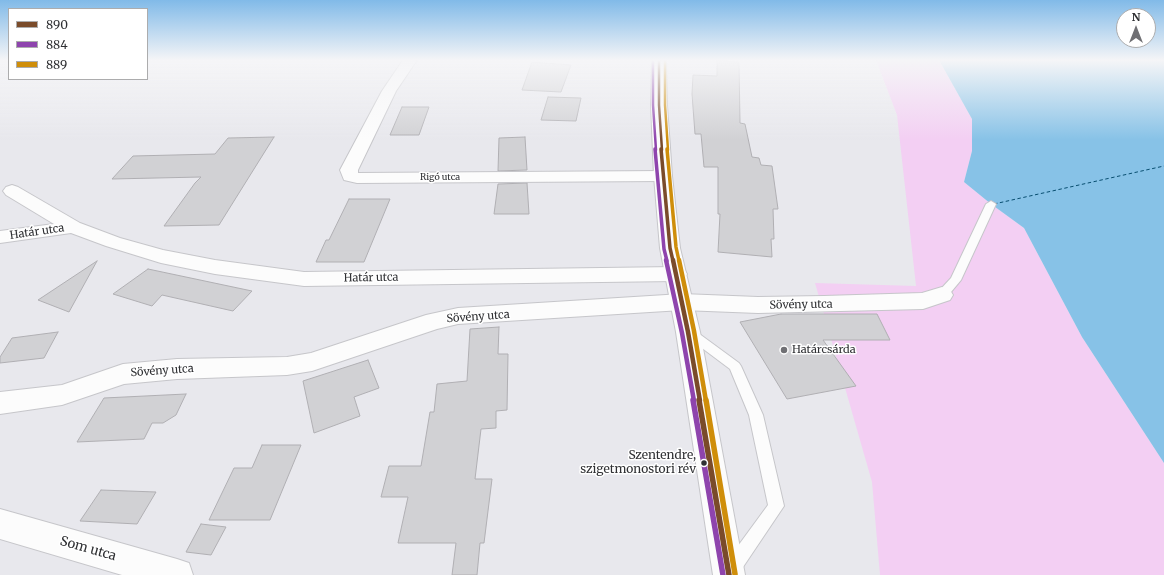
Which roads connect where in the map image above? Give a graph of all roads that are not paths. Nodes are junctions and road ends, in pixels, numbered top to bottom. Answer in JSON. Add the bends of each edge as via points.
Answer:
{"nodes":[{"id":1,"x":392,"y":87,"type":"edge"},
{"id":2,"x":659,"y":87,"type":"edge"},
{"id":3,"x":663,"y":176,"type":"junction"},
{"id":4,"x":12,"y":191,"type":"dead end"},
{"id":5,"x":991,"y":204,"type":"dead end"},
{"id":6,"x":73,"y":226,"type":"junction"},
{"id":7,"x":0,"y":237,"type":"edge"},
{"id":8,"x":676,"y":274,"type":"junction"},
{"id":9,"x":942,"y":295,"type":"joint"},
{"id":10,"x":682,"y":302,"type":"junction"},
{"id":11,"x":688,"y":332,"type":"junction"},
{"id":12,"x":0,"y":403,"type":"edge"},
{"id":13,"x":0,"y":524,"type":"edge"},
{"id":14,"x":728,"y":574,"type":"edge"},
{"id":15,"x":176,"y":575,"type":"edge"}],
"edges":[{"from":1,"to":3,"type":"street","name":"Rigó utca","via":[[349,170],[350,176]]},
{"from":2,"to":3,"type":"street"},
{"from":3,"to":8,"type":"street","via":[[670,248]]},
{"from":4,"to":6,"type":"street","name":"Határ utca"},
{"from":5,"to":9,"type":"lane","via":[[956,280]]},
{"from":6,"to":7,"type":"street","name":"Határ utca"},
{"from":6,"to":8,"type":"street","name":"Határ utca","via":[[112,242],[161,256],[215,267],[304,279]]},
{"from":8,"to":10,"type":"street"},
{"from":9,"to":10,"type":"street","name":"Sövény utca","via":[[923,301],[824,304]]},
{"from":10,"to":11,"type":"street"},
{"from":10,"to":12,"type":"street","name":"Sövény utca","via":[[458,316],[434,321],[312,362],[287,366],[177,369],[123,374],[62,395]]},
{"from":11,"to":14,"type":"street"},
{"from":11,"to":14,"type":"lane","via":[[735,366],[756,415],[776,506]]},
{"from":13,"to":15,"type":"street","name":"Som utca"}]}
